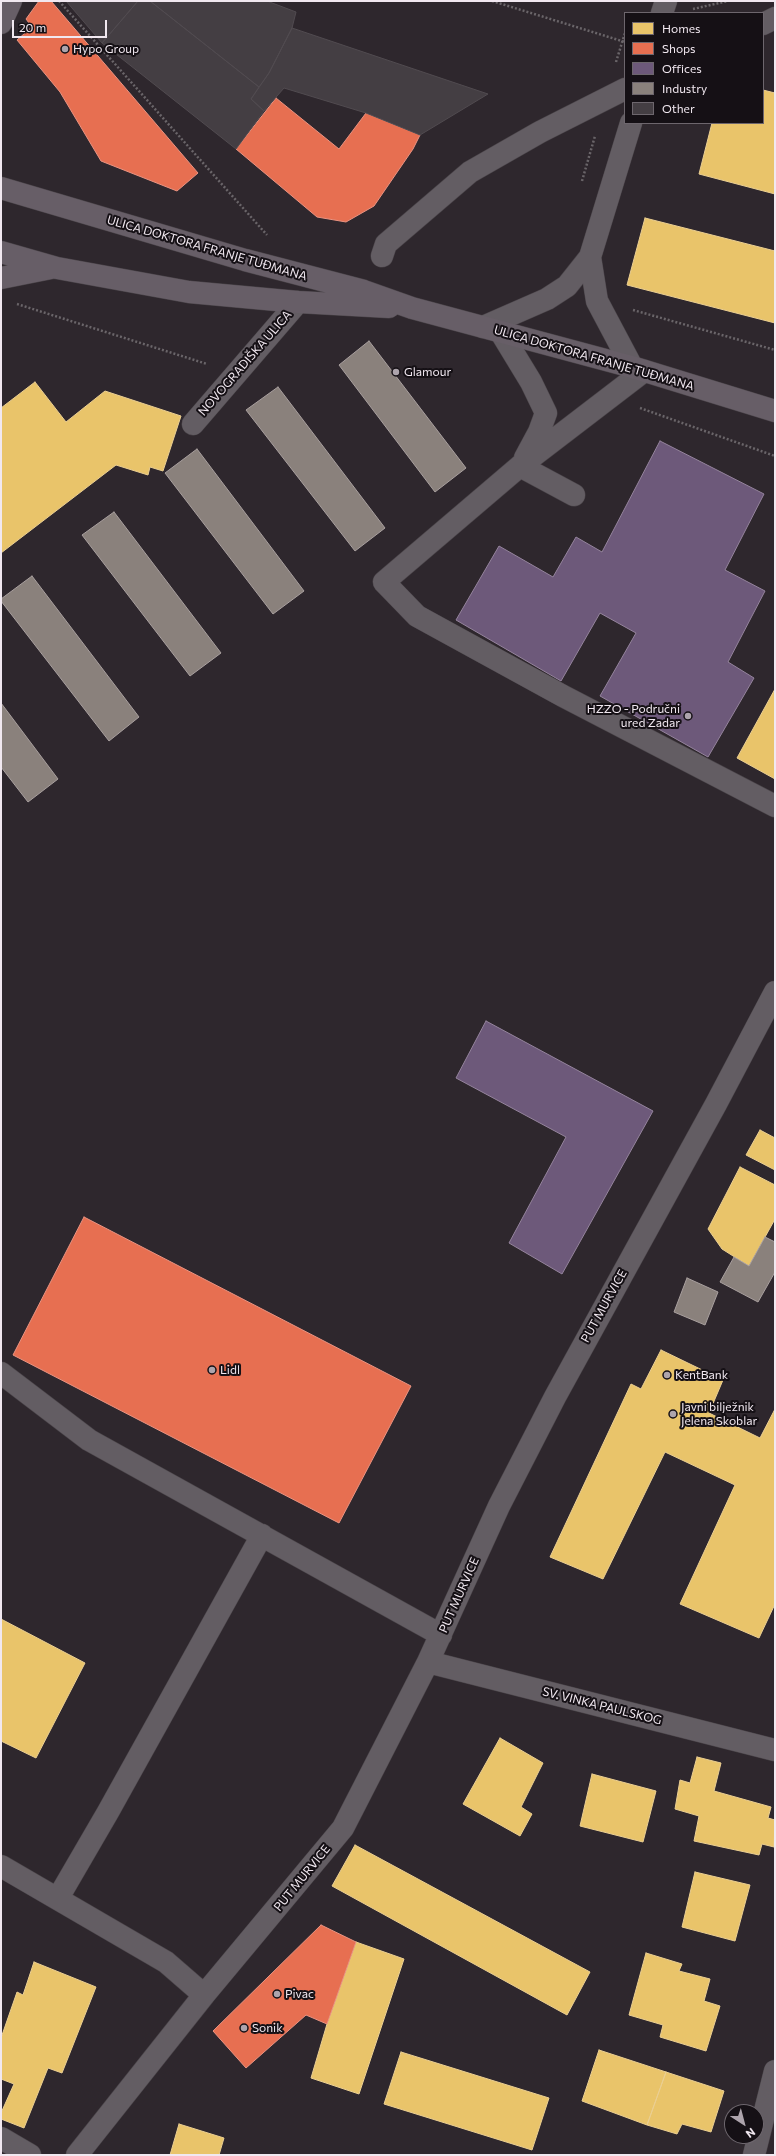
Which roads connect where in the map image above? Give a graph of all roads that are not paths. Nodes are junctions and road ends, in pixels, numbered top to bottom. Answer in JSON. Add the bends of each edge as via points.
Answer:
{"nodes":[{"id":1,"x":11,"y":1,"type":"edge"},
{"id":2,"x":666,"y":1,"type":"edge"},
{"id":3,"x":662,"y":12,"type":"edge"},
{"id":4,"x":775,"y":18,"type":"edge"},
{"id":5,"x":1,"y":23,"type":"edge"},
{"id":6,"x":764,"y":24,"type":"edge"},
{"id":7,"x":624,"y":90,"type":"edge"},
{"id":8,"x":630,"y":124,"type":"edge"},
{"id":9,"x":1,"y":188,"type":"edge"},
{"id":10,"x":1,"y":252,"type":"edge"},
{"id":11,"x":382,"y":256,"type":"dead end"},
{"id":12,"x":590,"y":257,"type":"junction"},
{"id":13,"x":57,"y":268,"type":"junction"},
{"id":14,"x":1,"y":278,"type":"edge"},
{"id":15,"x":298,"y":302,"type":"junction"},
{"id":16,"x":412,"y":308,"type":"junction"},
{"id":17,"x":491,"y":329,"type":"junction"},
{"id":18,"x":638,"y":369,"type":"junction"},
{"id":19,"x":775,"y":411,"type":"edge"},
{"id":20,"x":193,"y":424,"type":"dead end"},
{"id":21,"x":520,"y":466,"type":"junction"},
{"id":22,"x":574,"y":495,"type":"dead end"},
{"id":23,"x":775,"y":806,"type":"edge"},
{"id":24,"x":775,"y":992,"type":"edge"},
{"id":25,"x":1,"y":1373,"type":"edge"},
{"id":26,"x":262,"y":1535,"type":"junction"},
{"id":27,"x":441,"y":1635,"type":"junction"},
{"id":28,"x":428,"y":1662,"type":"junction"},
{"id":29,"x":775,"y":1750,"type":"edge"},
{"id":30,"x":1,"y":1866,"type":"edge"},
{"id":31,"x":58,"y":1898,"type":"junction"},
{"id":32,"x":204,"y":1995,"type":"junction"},
{"id":33,"x":775,"y":2070,"type":"edge"},
{"id":34,"x":1,"y":2138,"type":"edge"},
{"id":35,"x":30,"y":2155,"type":"edge"},
{"id":36,"x":77,"y":2155,"type":"edge"},
{"id":37,"x":754,"y":2155,"type":"edge"}],
"edges":[{"from":1,"to":5,"type":"main road"},
{"from":2,"to":3,"type":"street"},
{"from":4,"to":6,"type":"street"},
{"from":7,"to":11,"type":"street","via":[[540,132],[470,172],[386,244]]},
{"from":8,"to":12,"type":"street"},
{"from":9,"to":16,"type":"main road","name":"ULICA DOKTORA FRANJE TUĐMANA","via":[[245,260],[364,291]]},
{"from":10,"to":13,"type":"main road","name":"ULICA DOKTORA FRANJE TUĐMANA"},
{"from":12,"to":17,"type":"street","via":[[567,286]]},
{"from":12,"to":18,"type":"street","via":[[597,301]]},
{"from":13,"to":14,"type":"main road"},
{"from":13,"to":15,"type":"main road","name":"ULICA DOKTORA FRANJE TUĐMANA","via":[[190,292]]},
{"from":15,"to":16,"type":"main road","name":"ULICA DOKTORA FRANJE TUĐMANA"},
{"from":15,"to":20,"type":"street","name":"NOVOGRADIŠKA ULICA"},
{"from":16,"to":17,"type":"main road","name":"ULICA DOKTORA FRANJE TUĐMANA"},
{"from":17,"to":18,"type":"main road","name":"ULICA DOKTORA FRANJE TUĐMANA"},
{"from":17,"to":21,"type":"street","via":[[531,382],[546,413],[539,432]]},
{"from":18,"to":19,"type":"main road","name":"ULICA DOKTORA FRANJE TUĐMANA"},
{"from":18,"to":21,"type":"street"},
{"from":21,"to":22,"type":"street"},
{"from":21,"to":23,"type":"street","via":[[384,582],[417,616],[563,696]]},
{"from":24,"to":27,"type":"street","name":"PUT MURVICE","via":[[554,1397],[499,1506]]},
{"from":25,"to":26,"type":"street","via":[[89,1440]]},
{"from":26,"to":27,"type":"street"},
{"from":26,"to":31,"type":"street"},
{"from":27,"to":28,"type":"street","name":"PUT MURVICE"},
{"from":28,"to":29,"type":"street","name":"SV. VINKA PAULSKOG"},
{"from":28,"to":32,"type":"street","name":"PUT MURVICE","via":[[343,1828]]},
{"from":30,"to":31,"type":"street"},
{"from":31,"to":32,"type":"street","via":[[166,1962]]},
{"from":32,"to":36,"type":"street","name":"PUT MURVICE"},
{"from":33,"to":37,"type":"street"},
{"from":34,"to":35,"type":"street"}]}
